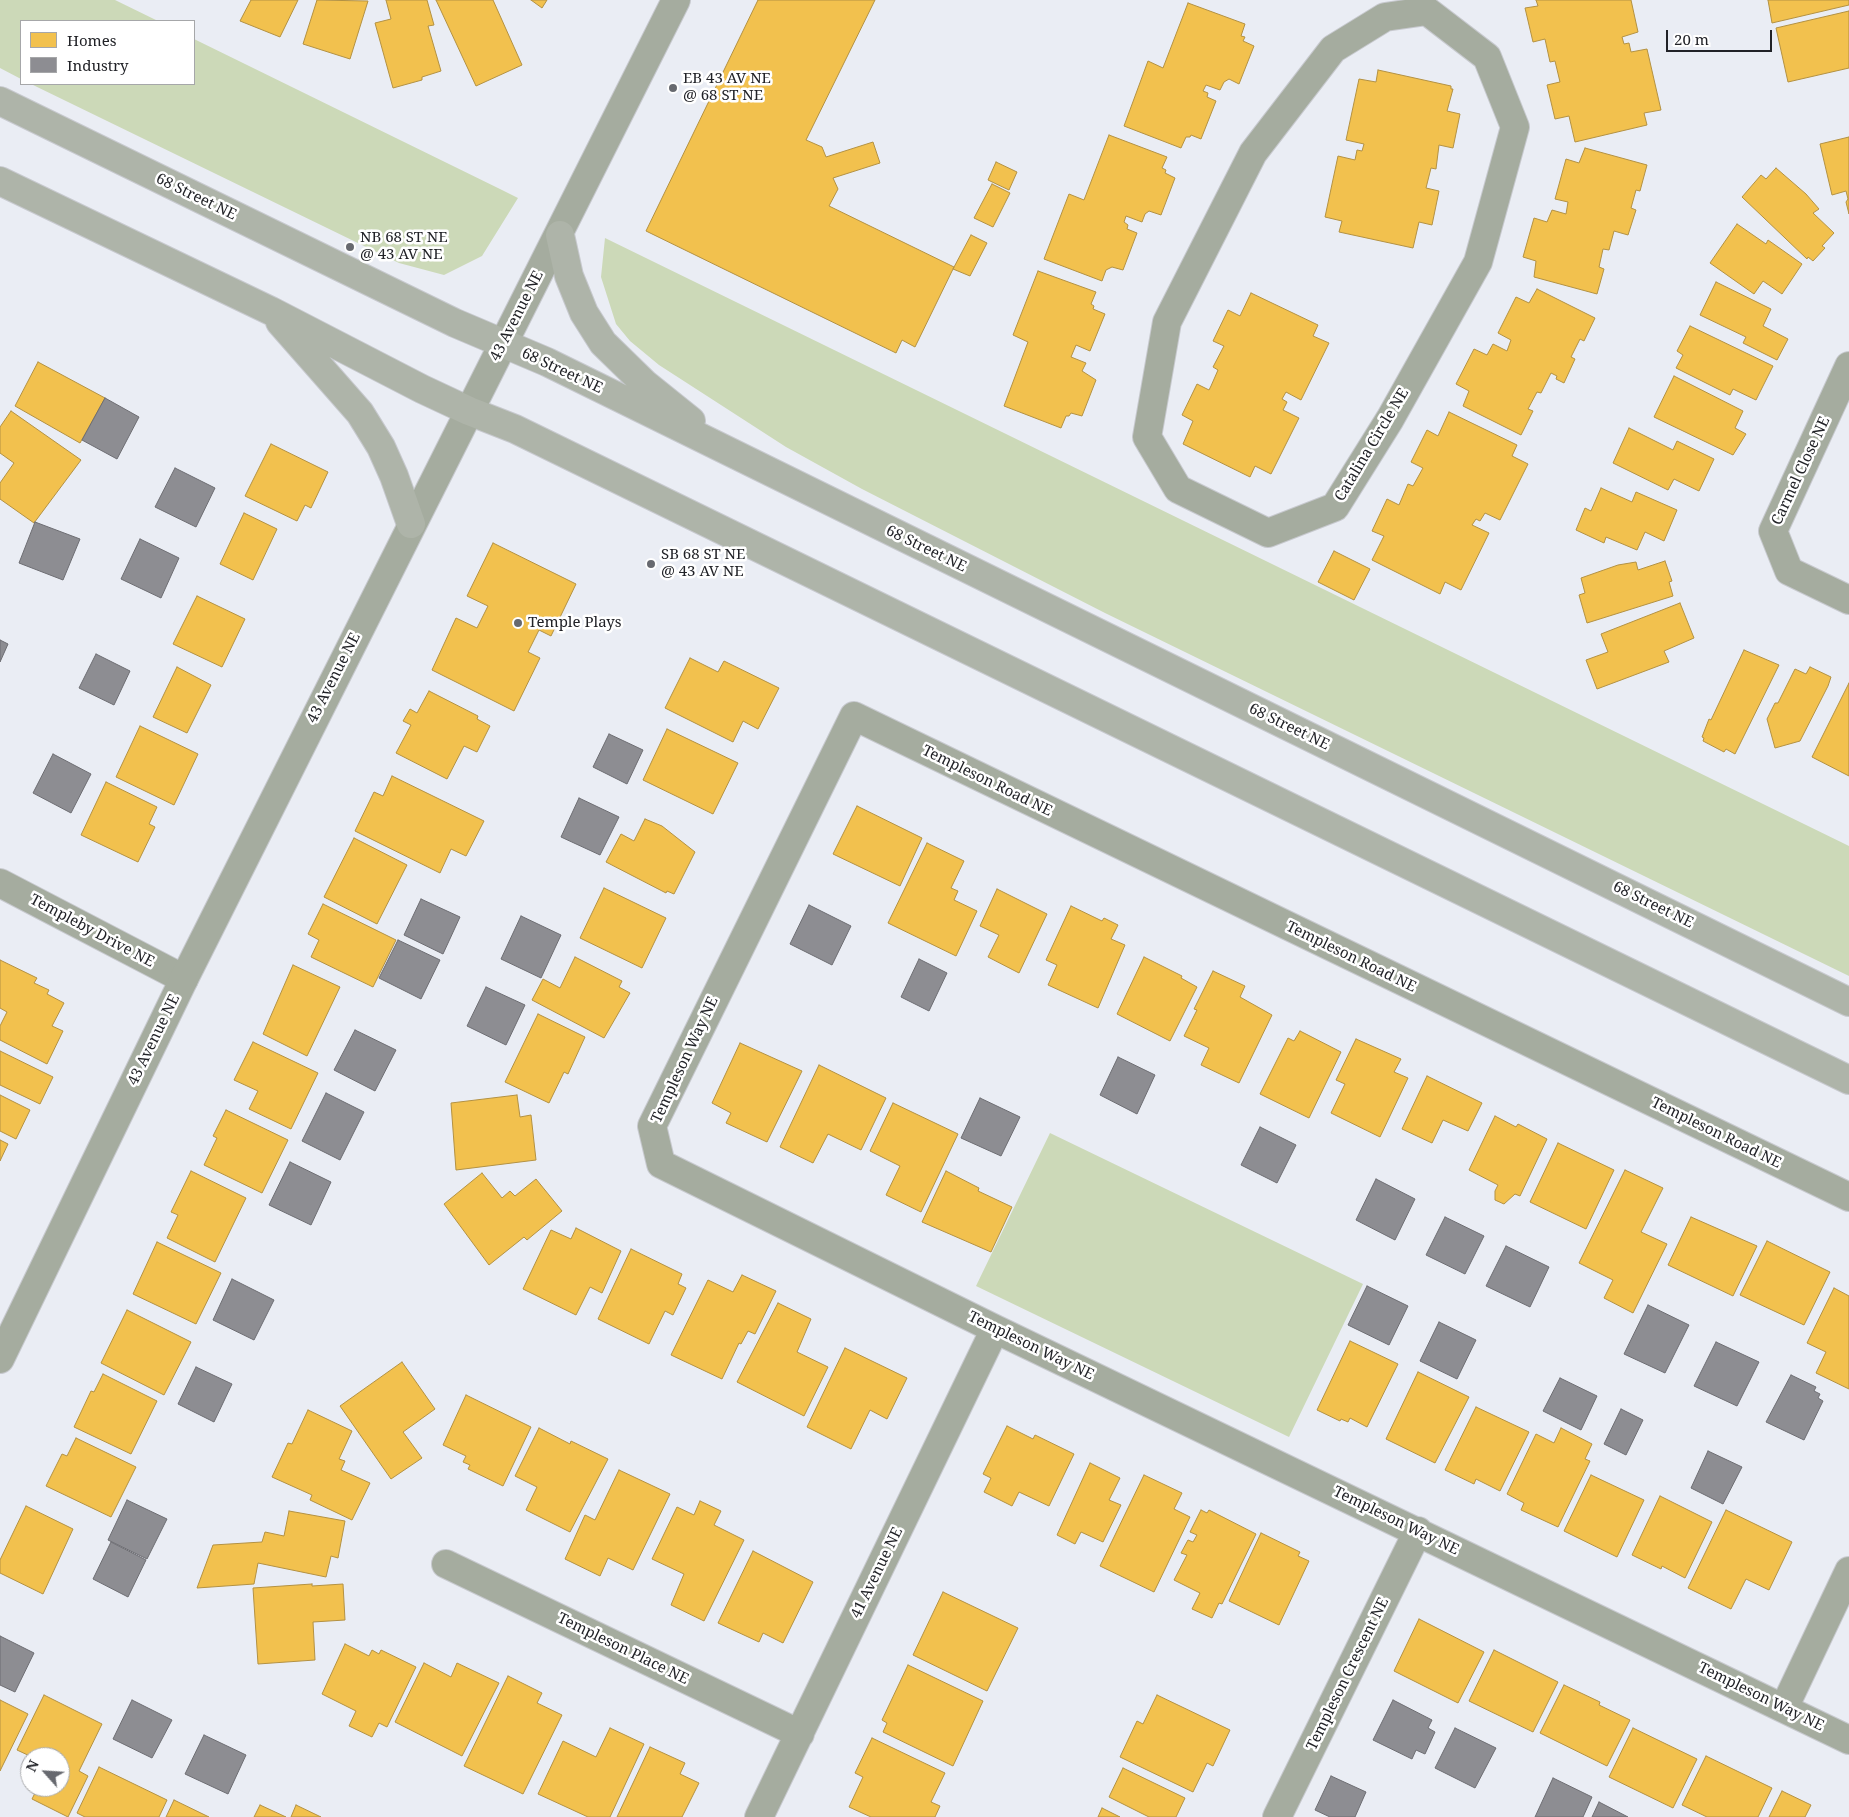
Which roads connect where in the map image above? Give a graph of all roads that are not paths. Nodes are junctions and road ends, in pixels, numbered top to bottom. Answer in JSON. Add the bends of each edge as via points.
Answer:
{"nodes":[{"id":1,"x":676,"y":0,"type":"edge"},
{"id":2,"x":1427,"y":6,"type":"edge"},
{"id":3,"x":1384,"y":9,"type":"edge"},
{"id":4,"x":0,"y":101,"type":"edge"},
{"id":5,"x":0,"y":181,"type":"edge"},
{"id":6,"x":560,"y":235,"type":"junction"},
{"id":7,"x":271,"y":312,"type":"junction"},
{"id":8,"x":503,"y":344,"type":"junction"},
{"id":9,"x":1849,"y":366,"type":"edge"},
{"id":10,"x":468,"y":411,"type":"junction"},
{"id":11,"x":731,"y":453,"type":"junction"},
{"id":12,"x":411,"y":524,"type":"junction"},
{"id":13,"x":1849,"y":600,"type":"edge"},
{"id":14,"x":854,"y":716,"type":"joint"},
{"id":15,"x":0,"y":883,"type":"edge"},
{"id":16,"x":184,"y":979,"type":"junction"},
{"id":17,"x":1849,"y":1002,"type":"edge"},
{"id":18,"x":1849,"y":1080,"type":"edge"},
{"id":19,"x":1849,"y":1197,"type":"edge"},
{"id":20,"x":995,"y":1329,"type":"junction"},
{"id":21,"x":0,"y":1359,"type":"edge"},
{"id":22,"x":1418,"y":1531,"type":"junction"},
{"id":23,"x":446,"y":1564,"type":"dead end"},
{"id":24,"x":1849,"y":1571,"type":"edge"},
{"id":25,"x":1784,"y":1708,"type":"junction"},
{"id":26,"x":800,"y":1734,"type":"junction"},
{"id":27,"x":1849,"y":1740,"type":"edge"},
{"id":28,"x":759,"y":1817,"type":"edge"},
{"id":29,"x":1277,"y":1817,"type":"edge"}],
"edges":[{"from":1,"to":6,"type":"street","name":"43 Avenue NE"},
{"from":2,"to":3,"type":"street","name":"Catalina Circle NE"},
{"from":2,"to":3,"type":"street","name":"Catalina Circle NE","via":[[1487,57],[1515,127],[1478,262],[1390,419],[1335,506],[1268,533],[1178,489],[1147,437],[1167,322],[1253,153],[1333,49]]},
{"from":4,"to":8,"type":"main road","name":"68 Street NE"},
{"from":5,"to":7,"type":"main road"},
{"from":6,"to":8,"type":"street","name":"43 Avenue NE"},
{"from":6,"to":11,"type":"main road","via":[[569,276],[581,306],[603,343],[645,384]]},
{"from":7,"to":10,"type":"main road"},
{"from":7,"to":12,"type":"main road","via":[[360,413],[381,447]]},
{"from":8,"to":10,"type":"street","name":"43 Avenue NE"},
{"from":8,"to":11,"type":"main road","name":"68 Street NE","via":[[547,362]]},
{"from":9,"to":13,"type":"street","name":"Carmel Close NE","via":[[1773,531],[1789,571]]},
{"from":10,"to":12,"type":"street","name":"43 Avenue NE"},
{"from":10,"to":18,"type":"main road","via":[[542,442]]},
{"from":11,"to":17,"type":"main road","name":"68 Street NE"},
{"from":12,"to":16,"type":"street","name":"43 Avenue NE"},
{"from":14,"to":19,"type":"street","name":"Templeson Road NE"},
{"from":14,"to":20,"type":"street","name":"Templeson Way NE","via":[[652,1126],[661,1164]]},
{"from":15,"to":16,"type":"street","name":"Templeby Drive NE"},
{"from":16,"to":21,"type":"street","name":"43 Avenue NE"},
{"from":20,"to":22,"type":"street","name":"Templeson Way NE"},
{"from":20,"to":26,"type":"street","name":"41 Avenue NE"},
{"from":22,"to":25,"type":"street","name":"Templeson Way NE"},
{"from":22,"to":29,"type":"street","name":"Templeson Crescent NE"},
{"from":23,"to":26,"type":"street","name":"Templeson Place NE"},
{"from":24,"to":25,"type":"street"},
{"from":25,"to":27,"type":"street","name":"Templeson Way NE"},
{"from":26,"to":28,"type":"street","name":"41 Avenue NE"}]}
